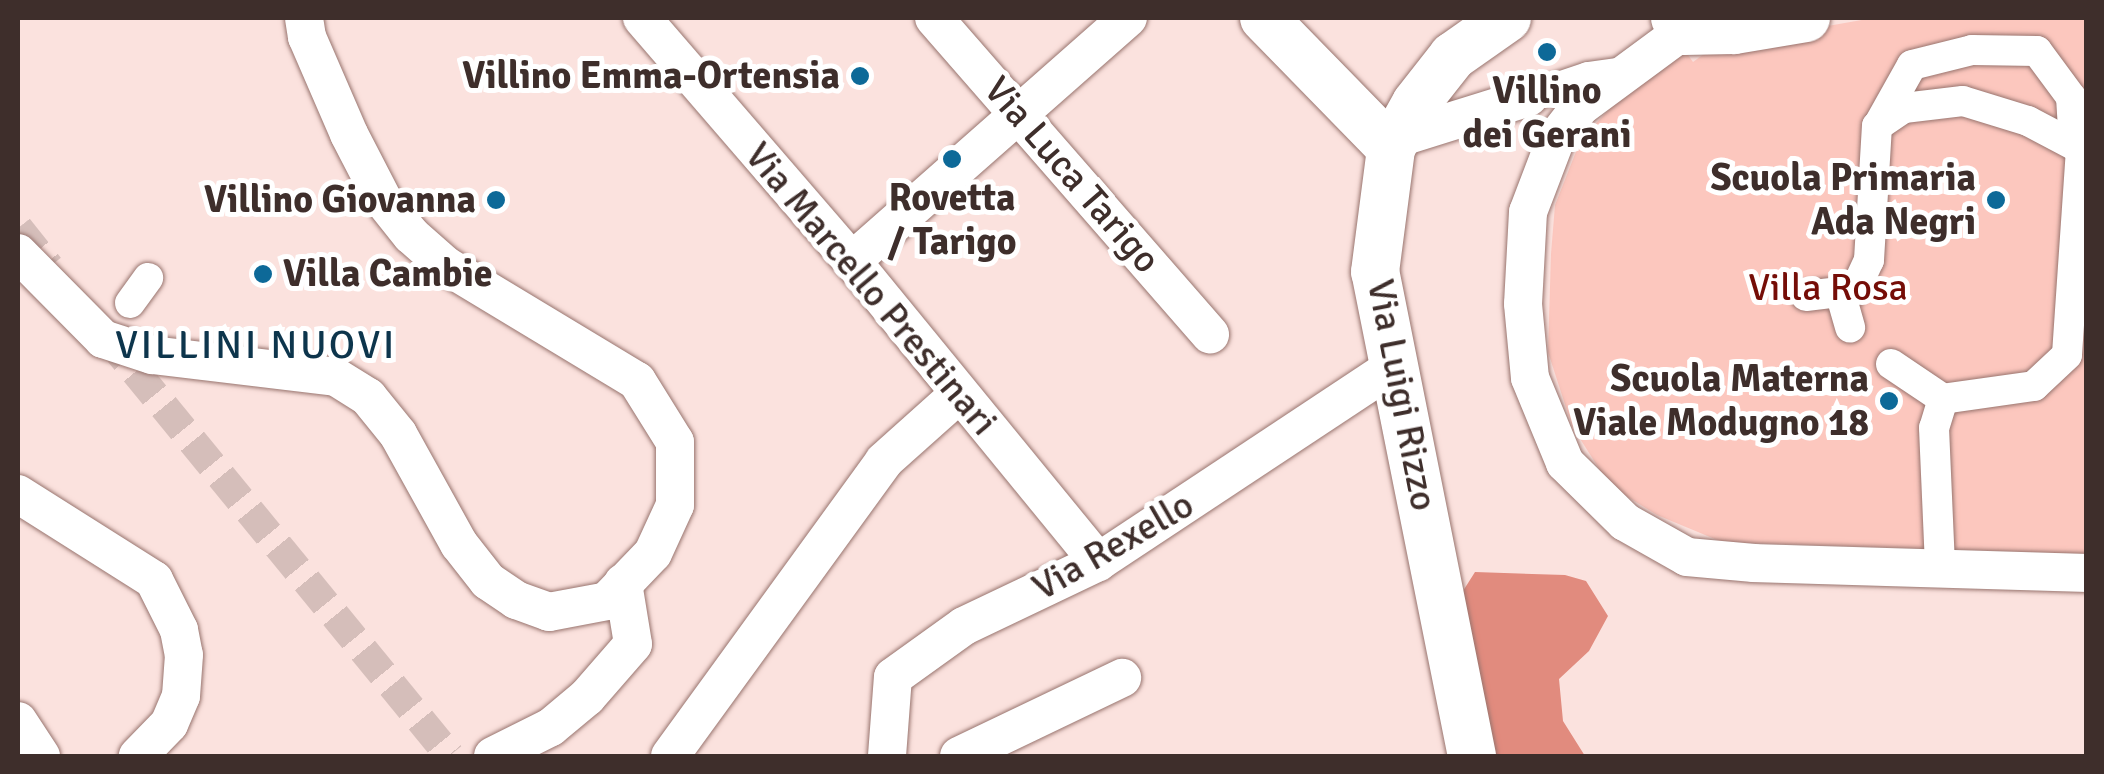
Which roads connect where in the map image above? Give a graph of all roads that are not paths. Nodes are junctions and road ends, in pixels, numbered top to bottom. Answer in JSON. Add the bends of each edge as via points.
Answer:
{"nodes":[{"id":1,"x":304,"y":18,"type":"edge"},
{"id":2,"x":642,"y":18,"type":"edge"},
{"id":3,"x":934,"y":18,"type":"edge"},
{"id":4,"x":1128,"y":18,"type":"edge"},
{"id":5,"x":1264,"y":18,"type":"edge"},
{"id":6,"x":1507,"y":18,"type":"edge"},
{"id":7,"x":1806,"y":18,"type":"edge"},
{"id":8,"x":1679,"y":24,"type":"edge"},
{"id":9,"x":1624,"y":72,"type":"junction"},
{"id":10,"x":1528,"y":97,"type":"joint"},
{"id":11,"x":1020,"y":114,"type":"junction"},
{"id":12,"x":1877,"y":126,"type":"junction"},
{"id":13,"x":1394,"y":143,"type":"junction"},
{"id":14,"x":2074,"y":145,"type":"junction"},
{"id":15,"x":18,"y":253,"type":"tunnel mouth"},
{"id":16,"x":852,"y":262,"type":"junction"},
{"id":17,"x":148,"y":278,"type":"dead end"},
{"id":18,"x":1840,"y":292,"type":"junction"},
{"id":19,"x":1806,"y":296,"type":"dead end"},
{"id":20,"x":130,"y":303,"type":"dead end"},
{"id":21,"x":1850,"y":328,"type":"dead end"},
{"id":22,"x":1210,"y":334,"type":"dead end"},
{"id":23,"x":1397,"y":364,"type":"junction"},
{"id":24,"x":1891,"y":364,"type":"dead end"},
{"id":25,"x":959,"y":394,"type":"junction"},
{"id":26,"x":1943,"y":399,"type":"junction"},
{"id":27,"x":18,"y":494,"type":"edge"},
{"id":28,"x":1098,"y":562,"type":"junction"},
{"id":29,"x":1940,"y":568,"type":"junction"},
{"id":30,"x":2086,"y":572,"type":"edge"},
{"id":31,"x":623,"y":583,"type":"junction"},
{"id":32,"x":1122,"y":678,"type":"dead end"},
{"id":33,"x":18,"y":721,"type":"edge"},
{"id":34,"x":40,"y":756,"type":"edge"},
{"id":35,"x":138,"y":756,"type":"edge"},
{"id":36,"x":493,"y":756,"type":"edge"},
{"id":37,"x":670,"y":756,"type":"edge"},
{"id":38,"x":887,"y":756,"type":"edge"},
{"id":39,"x":959,"y":756,"type":"edge"},
{"id":40,"x":1472,"y":756,"type":"edge"}],
"edges":[{"from":1,"to":31,"type":"street","via":[[349,134],[383,200],[411,235],[445,265],[636,380],[662,418],[674,442],[675,504],[652,554]]},
{"from":2,"to":16,"type":"street","name":"Via Marcello Prestinari"},
{"from":3,"to":11,"type":"street","name":"Via Luca Tarigo"},
{"from":4,"to":11,"type":"street"},
{"from":5,"to":13,"type":"street"},
{"from":6,"to":13,"type":"street","name":"Via Luigi Rizzo","via":[[1454,56]]},
{"from":7,"to":8,"type":"street","via":[[1734,30]]},
{"from":8,"to":9,"type":"street"},
{"from":9,"to":10,"type":"street"},
{"from":9,"to":29,"type":"street","via":[[1557,136],[1528,212],[1523,304],[1530,378],[1564,464],[1625,522],[1687,556]]},
{"from":10,"to":13,"type":"street"},
{"from":11,"to":16,"type":"street"},
{"from":11,"to":22,"type":"street","name":"Via Luca Tarigo"},
{"from":12,"to":14,"type":"street","via":[[1904,108],[1963,101],[2028,121]]},
{"from":12,"to":14,"type":"street","via":[[1912,66],[1972,50],[2036,51],[2071,96]]},
{"from":12,"to":18,"type":"street","via":[[1869,260],[1856,290]]},
{"from":13,"to":23,"type":"street","name":"Via Luigi Rizzo","via":[[1375,272]]},
{"from":14,"to":26,"type":"street","via":[[2080,149],[2067,354],[2034,386]]},
{"from":15,"to":31,"type":"street","via":[[103,339],[152,355],[336,377],[368,397],[398,434],[460,544],[488,581],[516,600],[549,612],[576,610],[606,600]]},
{"from":16,"to":25,"type":"street","name":"Via Marcello Prestinari"},
{"from":17,"to":20,"type":"street"},
{"from":18,"to":19,"type":"street"},
{"from":18,"to":21,"type":"street"},
{"from":23,"to":28,"type":"street","name":"Via Rexello"},
{"from":23,"to":40,"type":"street","name":"Via Luigi Rizzo"},
{"from":24,"to":26,"type":"street"},
{"from":25,"to":28,"type":"street","name":"Via Marcello Prestinari"},
{"from":25,"to":37,"type":"street","via":[[884,461]]},
{"from":26,"to":29,"type":"street","via":[[1934,428]]},
{"from":27,"to":35,"type":"street","via":[[154,580],[179,630],[181,696],[169,724]]},
{"from":28,"to":38,"type":"street","name":"Via Rexello","via":[[964,626],[893,677]]},
{"from":29,"to":30,"type":"street"},
{"from":31,"to":36,"type":"street","via":[[632,644],[588,697],[550,727]]},
{"from":32,"to":39,"type":"street"},
{"from":33,"to":34,"type":"street"}]}
